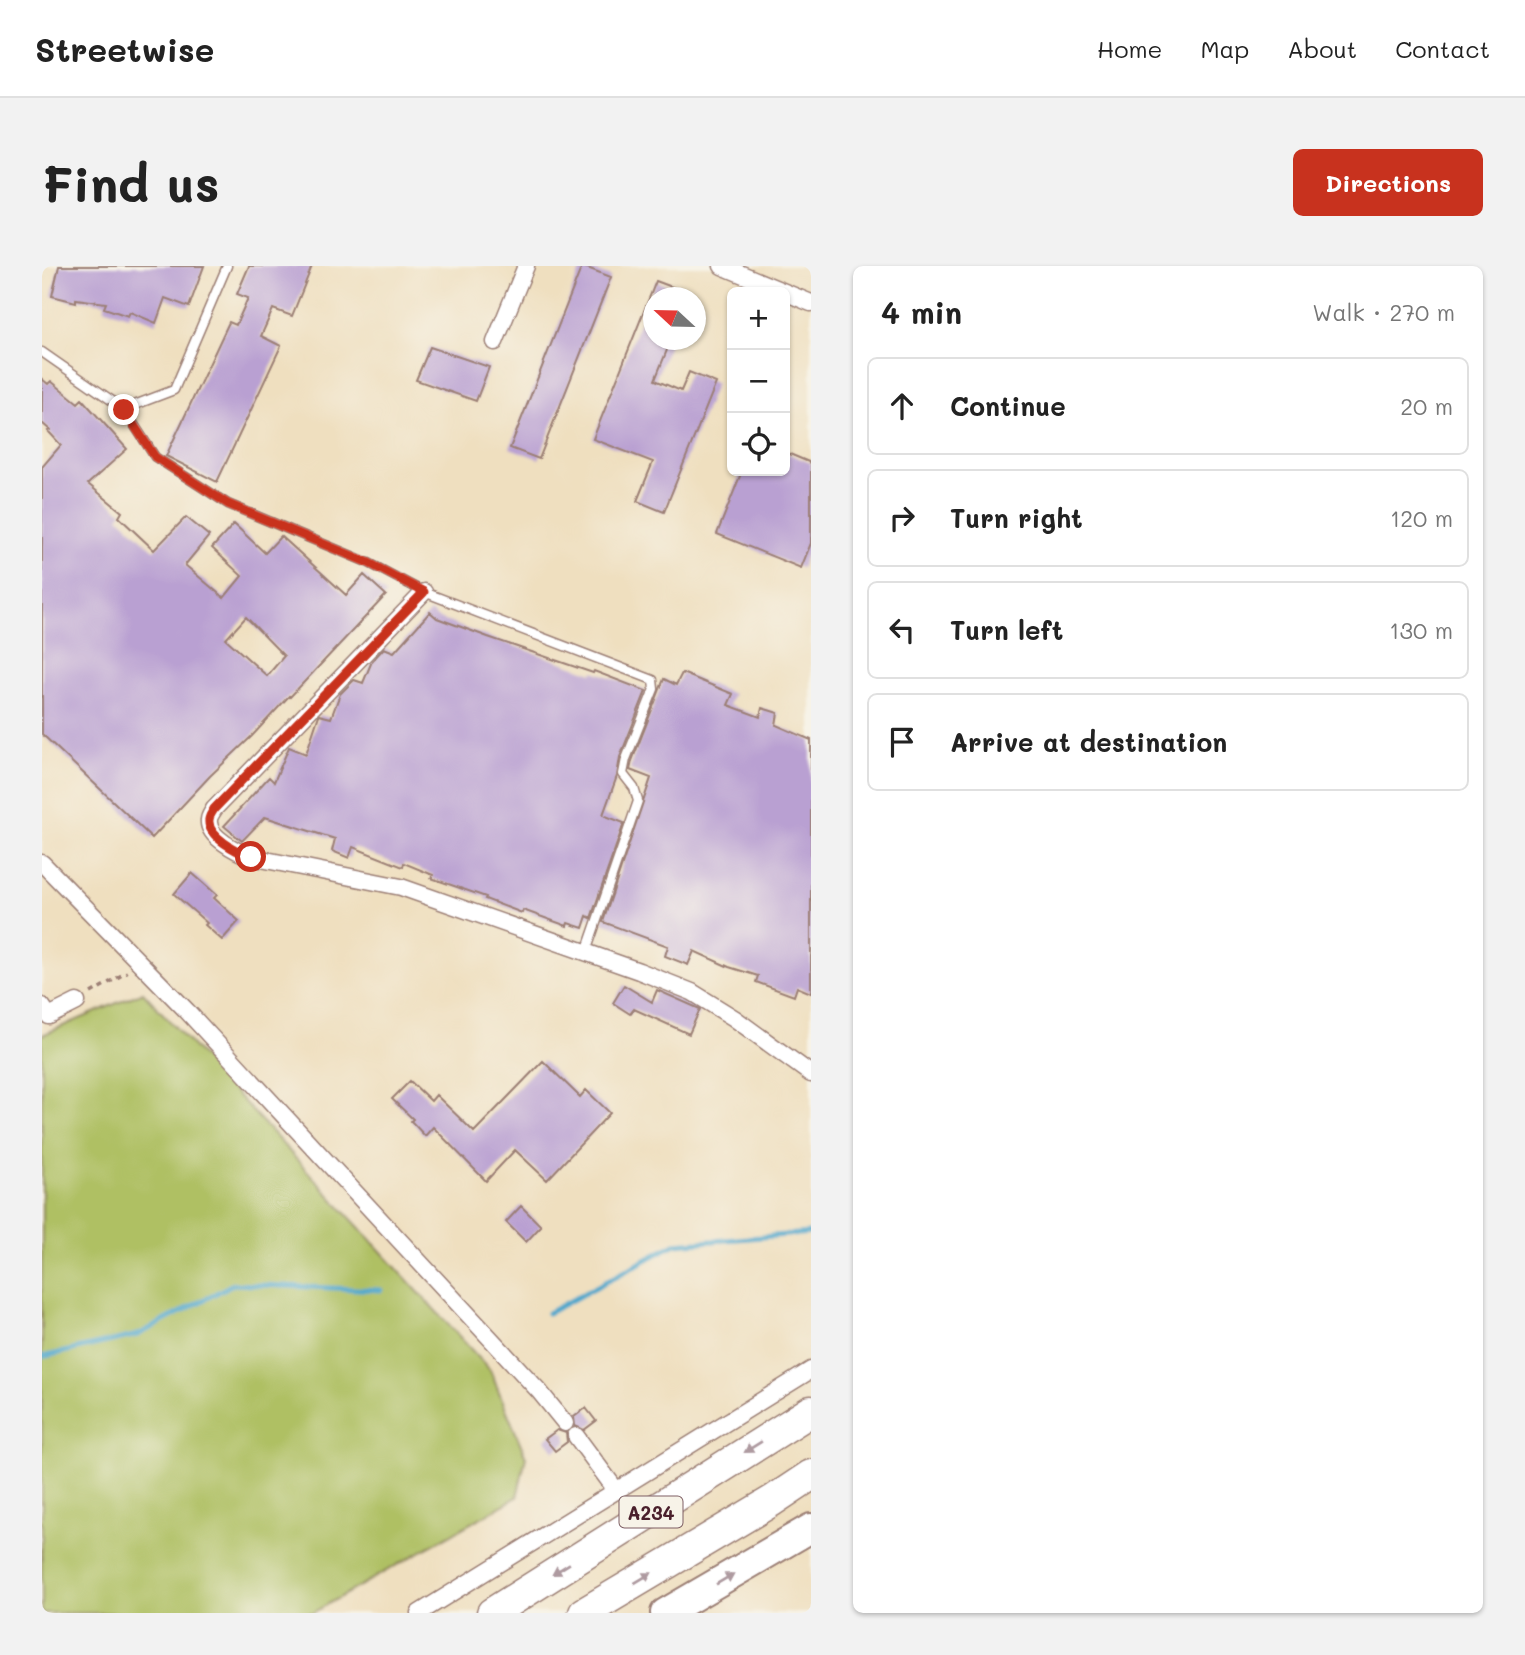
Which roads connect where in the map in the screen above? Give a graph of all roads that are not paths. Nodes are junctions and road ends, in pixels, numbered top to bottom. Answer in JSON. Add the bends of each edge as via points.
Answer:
{"nodes":[{"id":1,"x":227,"y":266,"type":"edge"},
{"id":2,"x":526,"y":266,"type":"edge"},
{"id":3,"x":722,"y":266,"type":"edge"},
{"id":4,"x":811,"y":303,"type":"edge"},
{"id":5,"x":495,"y":342,"type":"dead end"},
{"id":6,"x":42,"y":352,"type":"edge"},
{"id":7,"x":124,"y":410,"type":"junction"},
{"id":8,"x":424,"y":592,"type":"junction"},
{"id":9,"x":42,"y":863,"type":"edge"},
{"id":10,"x":586,"y":952,"type":"junction"},
{"id":11,"x":77,"y":1002,"type":"road end"},
{"id":12,"x":42,"y":1006,"type":"edge"},
{"id":13,"x":811,"y":1074,"type":"edge"},
{"id":14,"x":811,"y":1370,"type":"edge"},
{"id":15,"x":811,"y":1411,"type":"edge"},
{"id":16,"x":811,"y":1475,"type":"edge"},
{"id":17,"x":616,"y":1490,"type":"junction"},
{"id":18,"x":811,"y":1528,"type":"edge"},
{"id":19,"x":419,"y":1613,"type":"edge"},
{"id":20,"x":492,"y":1613,"type":"edge"},
{"id":21,"x":584,"y":1613,"type":"edge"},
{"id":22,"x":665,"y":1613,"type":"edge"}],
"edges":[{"from":1,"to":7,"type":"lane","via":[[174,390]]},
{"from":2,"to":5,"type":"street"},
{"from":3,"to":4,"type":"street"},
{"from":6,"to":7,"type":"lane"},
{"from":7,"to":8,"type":"lane","via":[[155,457],[228,504],[369,563]]},
{"from":8,"to":10,"type":"lane","via":[[653,680],[654,689],[623,775],[638,801]]},
{"from":8,"to":10,"type":"street","via":[[214,809],[209,819],[211,830],[233,850],[251,857],[401,887]]},
{"from":9,"to":17,"type":"street","via":[[401,1241],[571,1430]]},
{"from":10,"to":13,"type":"street","via":[[692,992]]},
{"from":11,"to":12,"type":"street","via":[[49,1016]]},
{"from":14,"to":17,"type":"street"},
{"from":15,"to":20,"type":"highway","number":"A234","one_way":true},
{"from":21,"to":16,"type":"highway","number":"A234","one_way":true},
{"from":17,"to":19,"type":"street"},
{"from":22,"to":18,"type":"highway","one_way":true}]}
